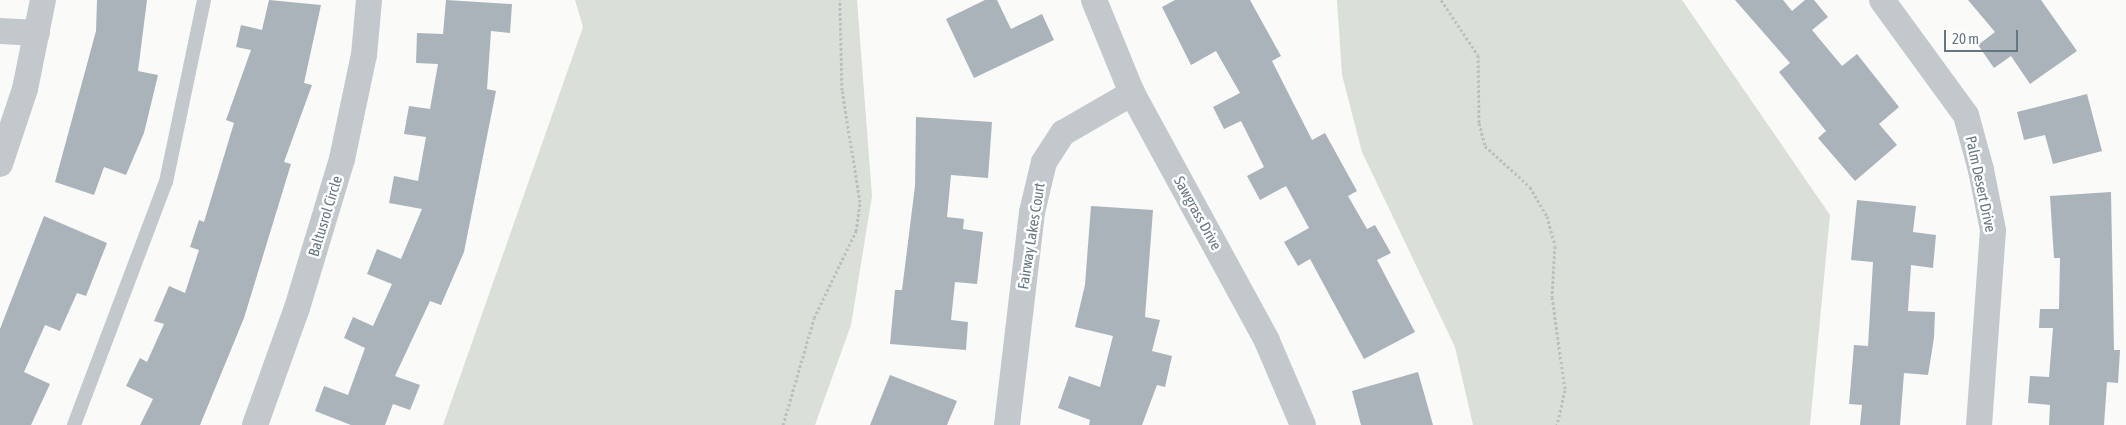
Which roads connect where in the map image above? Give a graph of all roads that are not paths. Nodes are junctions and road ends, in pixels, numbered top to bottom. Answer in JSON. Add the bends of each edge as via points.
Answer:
{"nodes":[{"id":1,"x":43,"y":0,"type":"edge"},
{"id":2,"x":204,"y":0,"type":"edge"},
{"id":3,"x":369,"y":0,"type":"edge"},
{"id":4,"x":1094,"y":0,"type":"edge"},
{"id":5,"x":1882,"y":0,"type":"edge"},
{"id":6,"x":0,"y":31,"type":"edge"},
{"id":7,"x":37,"y":33,"type":"junction"},
{"id":8,"x":1132,"y":93,"type":"junction"},
{"id":9,"x":0,"y":164,"type":"edge"},
{"id":10,"x":74,"y":425,"type":"edge"},
{"id":11,"x":255,"y":425,"type":"edge"},
{"id":12,"x":1007,"y":425,"type":"edge"},
{"id":13,"x":1303,"y":425,"type":"edge"},
{"id":14,"x":1980,"y":425,"type":"edge"}],
"edges":[{"from":1,"to":7,"type":"street"},
{"from":2,"to":10,"type":"lane","via":[[166,182]]},
{"from":3,"to":11,"type":"street","name":"Baltusrol Circle","via":[[359,83],[340,168]]},
{"from":4,"to":8,"type":"street","name":"Sawgrass Drive"},
{"from":5,"to":14,"type":"street","name":"Palm Desert Drive","via":[[1966,115],[1981,170],[1994,230]]},
{"from":6,"to":7,"type":"street"},
{"from":7,"to":9,"type":"street","via":[[25,89]]},
{"from":8,"to":12,"type":"street","name":"Fairway Lakes Court","via":[[1063,133],[1044,162],[1032,212]]},
{"from":8,"to":13,"type":"street","name":"Sawgrass Drive","via":[[1268,341]]}]}
